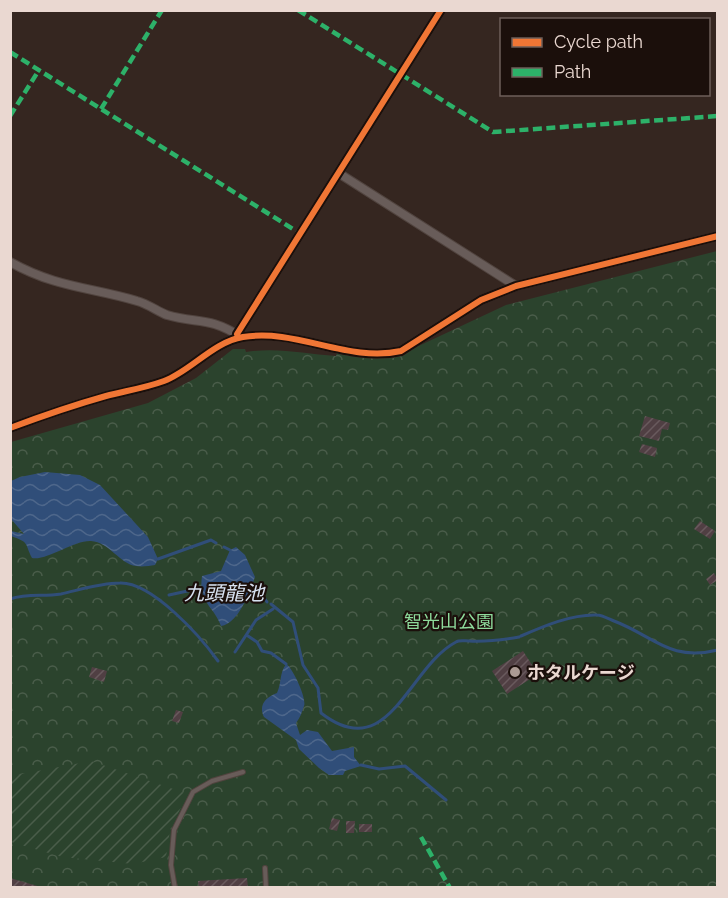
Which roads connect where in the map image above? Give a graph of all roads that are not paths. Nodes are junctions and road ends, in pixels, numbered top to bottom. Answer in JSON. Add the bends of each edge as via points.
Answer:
{"nodes":[{"id":1,"x":441,"y":10,"type":"edge"},
{"id":2,"x":340,"y":174,"type":"junction"},
{"id":3,"x":717,"y":236,"type":"edge"},
{"id":4,"x":10,"y":262,"type":"edge"},
{"id":5,"x":516,"y":286,"type":"junction"},
{"id":6,"x":239,"y":336,"type":"junction"},
{"id":7,"x":10,"y":428,"type":"edge"},
{"id":8,"x":243,"y":772,"type":"dead end"},
{"id":9,"x":265,"y":868,"type":"dead end"},
{"id":10,"x":175,"y":888,"type":"edge"},
{"id":11,"x":267,"y":888,"type":"edge"}],
"edges":[{"from":1,"to":2,"type":"street"},
{"from":2,"to":5,"type":"street"},
{"from":2,"to":6,"type":"street"},
{"from":3,"to":5,"type":"street"},
{"from":4,"to":6,"type":"street","via":[[71,288],[139,302],[167,315],[211,321]]},
{"from":5,"to":6,"type":"street","via":[[481,300],[411,345],[388,353],[346,351],[300,338]]},
{"from":6,"to":7,"type":"street","via":[[167,380]]},
{"from":8,"to":10,"type":"lane","via":[[212,781],[193,792],[174,830],[171,866]]},
{"from":9,"to":11,"type":"lane"}]}
